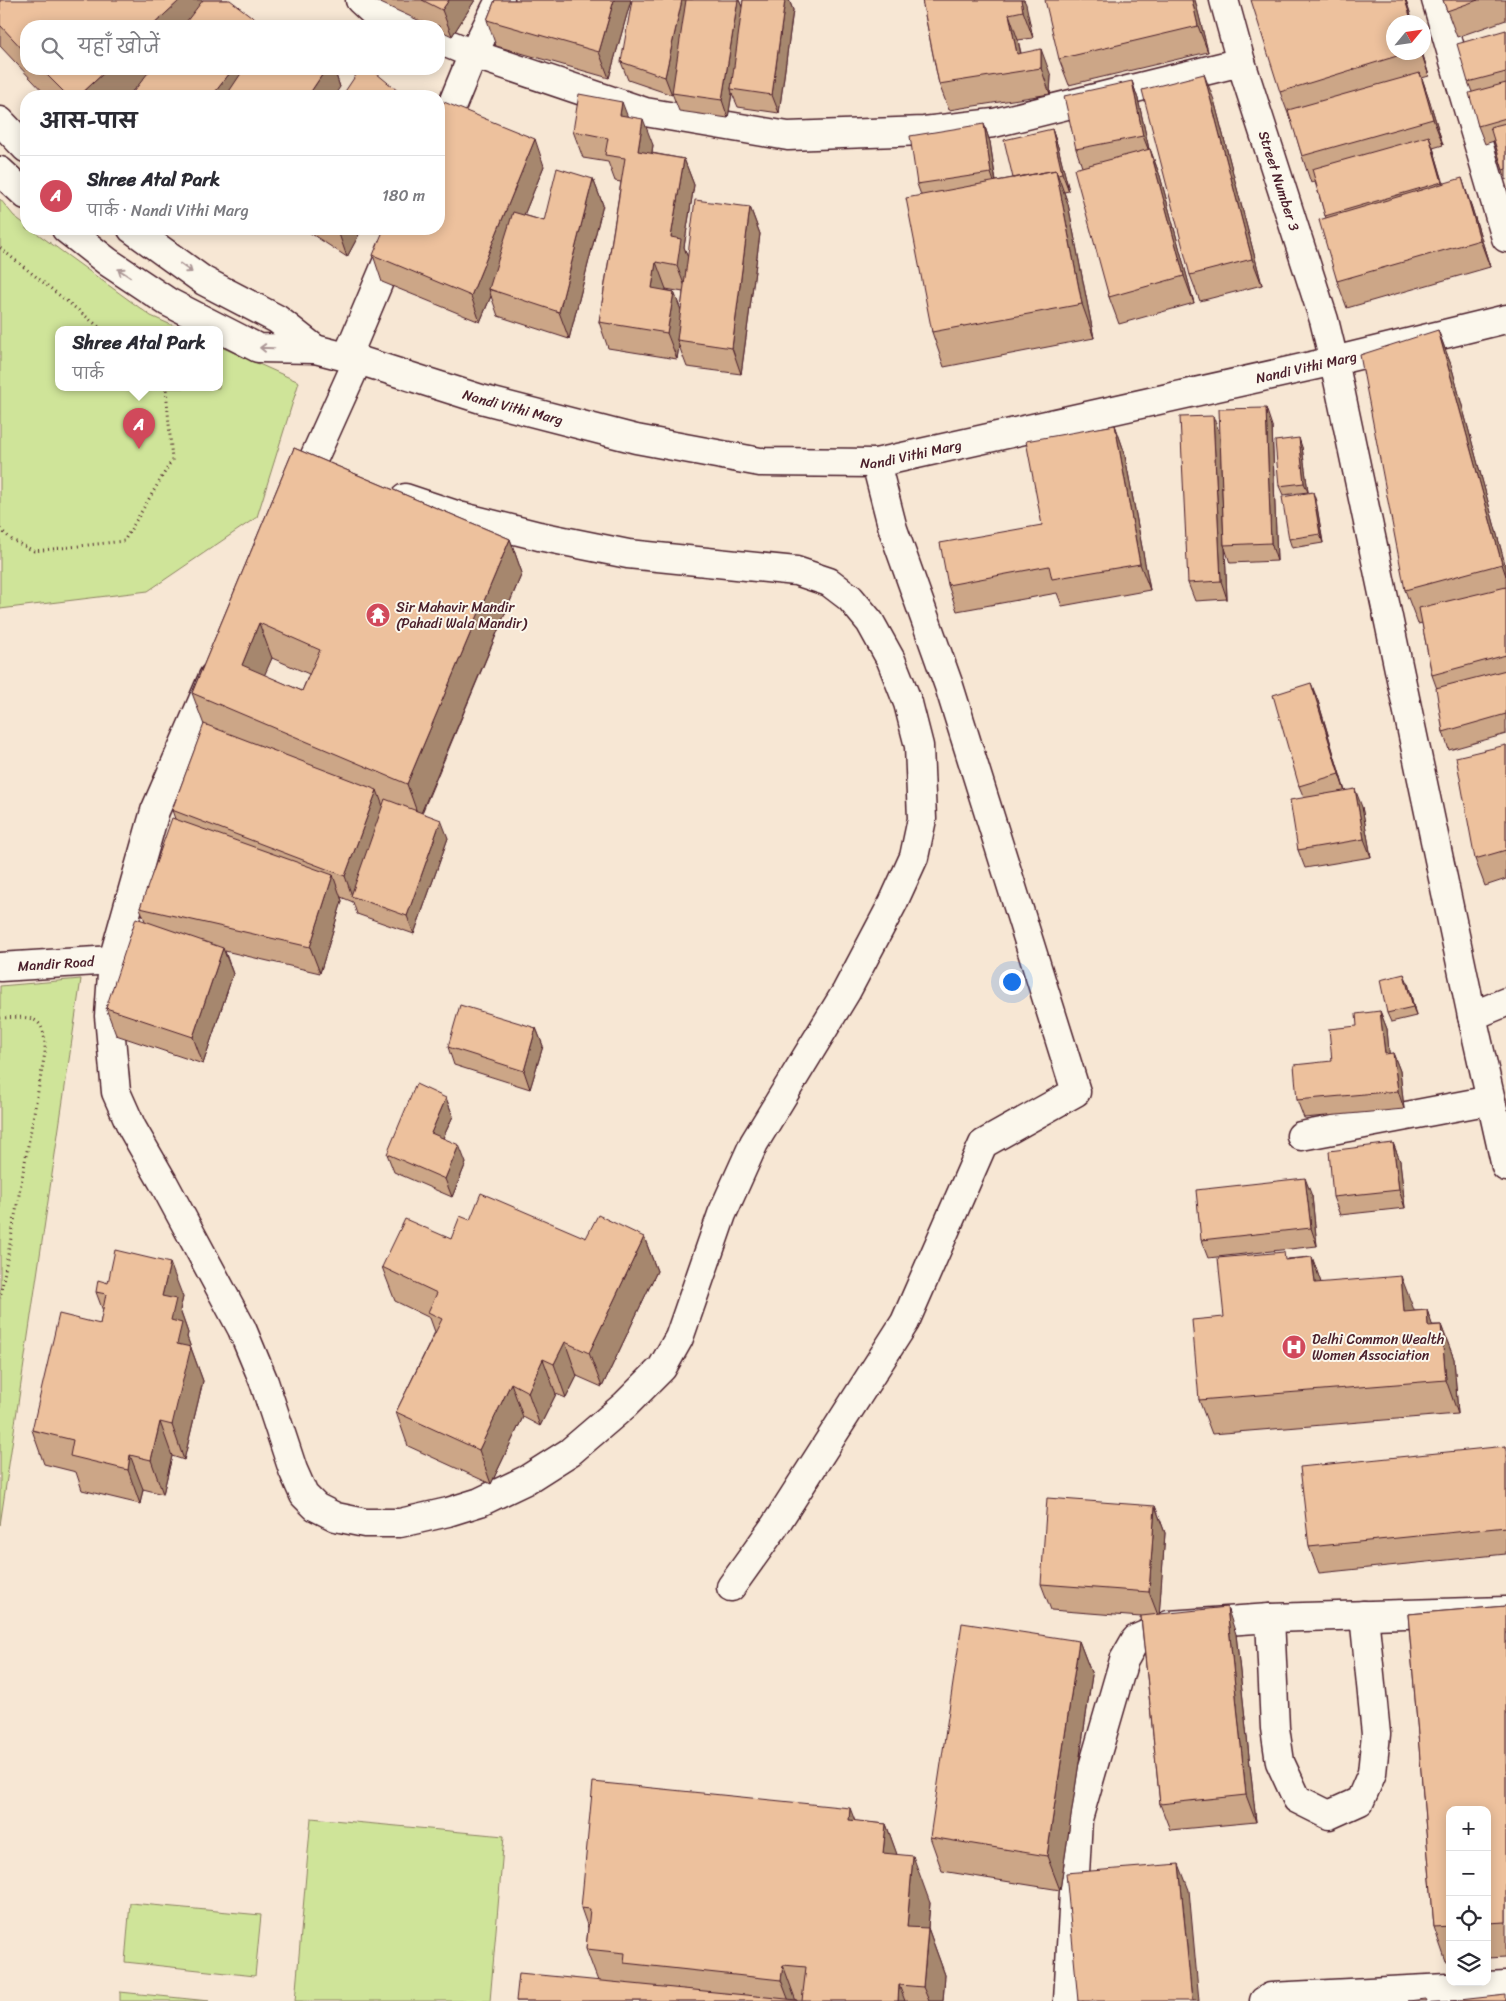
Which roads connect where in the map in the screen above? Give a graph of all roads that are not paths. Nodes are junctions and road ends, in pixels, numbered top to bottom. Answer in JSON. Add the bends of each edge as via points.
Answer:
{"nodes":[{"id":1,"x":360,"y":0,"type":"edge"},
{"id":2,"x":500,"y":0,"type":"edge"},
{"id":3,"x":1224,"y":0,"type":"edge"},
{"id":4,"x":1436,"y":0,"type":"edge"},
{"id":5,"x":392,"y":20,"type":"edge"},
{"id":6,"x":445,"y":42,"type":"edge"},
{"id":7,"x":473,"y":54,"type":"junction"},
{"id":8,"x":1241,"y":62,"type":"junction"},
{"id":9,"x":0,"y":121,"type":"edge"},
{"id":10,"x":445,"y":122,"type":"edge"},
{"id":11,"x":20,"y":142,"type":"edge"},
{"id":12,"x":0,"y":171,"type":"edge"},
{"id":13,"x":20,"y":189,"type":"edge"},
{"id":14,"x":74,"y":235,"type":"edge"},
{"id":15,"x":140,"y":235,"type":"edge"},
{"id":16,"x":399,"y":235,"type":"edge"},
{"id":17,"x":1506,"y":238,"type":"edge"},
{"id":18,"x":1506,"y":319,"type":"edge"},
{"id":19,"x":215,"y":326,"type":"edge"},
{"id":20,"x":223,"y":330,"type":"edge"},
{"id":21,"x":316,"y":349,"type":"junction"},
{"id":22,"x":353,"y":358,"type":"junction"},
{"id":23,"x":1334,"y":361,"type":"junction"},
{"id":24,"x":876,"y":463,"type":"junction"},
{"id":25,"x":310,"y":466,"type":"junction"},
{"id":26,"x":338,"y":476,"type":"edge"},
{"id":27,"x":385,"y":491,"type":"edge"},
{"id":28,"x":289,"y":510,"type":"edge"},
{"id":29,"x":225,"y":650,"type":"edge"},
{"id":30,"x":113,"y":960,"type":"junction"},
{"id":31,"x":0,"y":967,"type":"edge"},
{"id":32,"x":1506,"y":1002,"type":"edge"},
{"id":33,"x":1472,"y":1016,"type":"junction"},
{"id":34,"x":1491,"y":1100,"type":"junction"},
{"id":35,"x":1300,"y":1136,"type":"dead end"},
{"id":36,"x":1506,"y":1167,"type":"edge"},
{"id":37,"x":731,"y":1587,"type":"dead end"},
{"id":38,"x":1506,"y":1611,"type":"edge"},
{"id":39,"x":1364,"y":1615,"type":"junction"},
{"id":40,"x":1270,"y":1618,"type":"junction"},
{"id":41,"x":1506,"y":1985,"type":"edge"},
{"id":42,"x":1068,"y":2001,"type":"edge"},
{"id":43,"x":1264,"y":2001,"type":"edge"}],
"edges":[{"from":1,"to":5,"type":"street","via":[[374,12]]},
{"from":2,"to":7,"type":"street"},
{"from":3,"to":8,"type":"street","name":"Street Number 3"},
{"from":4,"to":17,"type":"street"},
{"from":6,"to":7,"type":"street"},
{"from":7,"to":8,"type":"street","via":[[645,112],[788,136],[924,131],[994,122]]},
{"from":7,"to":10,"type":"street"},
{"from":8,"to":23,"type":"street","name":"Street Number 3","via":[[1324,320]]},
{"from":9,"to":11,"type":"street"},
{"from":12,"to":13,"type":"street"},
{"from":19,"to":14,"type":"street","name":"Nandi Vithi Marg","one_way":true,"via":[[168,302]]},
{"from":15,"to":21,"type":"street","name":"Nandi Vithi Marg","one_way":true,"via":[[204,281],[277,319]]},
{"from":16,"to":22,"type":"street"},
{"from":18,"to":23,"type":"street","name":"Nandi Vithi Marg"},
{"from":21,"to":20,"type":"street","name":"Nandi Vithi Marg","one_way":true,"via":[[258,348]]},
{"from":21,"to":22,"type":"street","name":"Nandi Vithi Marg"},
{"from":22,"to":24,"type":"street","name":"Nandi Vithi Marg","via":[[481,399],[636,439],[760,462]]},
{"from":22,"to":25,"type":"street"},
{"from":23,"to":24,"type":"street","name":"Nandi Vithi Marg"},
{"from":23,"to":33,"type":"street","name":"Street Number 3"},
{"from":24,"to":37,"type":"street","via":[[893,529],[949,686],[1076,1092],[983,1144],[905,1322],[774,1527]]},
{"from":25,"to":26,"type":"street"},
{"from":25,"to":28,"type":"street"},
{"from":27,"to":30,"type":"street","via":[[459,516],[601,549],[796,571],[829,582],[850,598],[870,622],[891,660],[908,703],[919,746],[922,819],[914,857],[846,992],[754,1143],[722,1214],[679,1338],[662,1368],[570,1452],[526,1480],[480,1502],[400,1523],[365,1523],[336,1517],[316,1507],[304,1495],[293,1470],[242,1328],[132,1128],[116,1092],[109,1016]]},
{"from":29,"to":30,"type":"street","via":[[154,811]]},
{"from":30,"to":31,"type":"street","name":"Mandir Road"},
{"from":32,"to":33,"type":"street"},
{"from":33,"to":34,"type":"street","name":"Street Number 3"},
{"from":34,"to":35,"type":"street"},
{"from":34,"to":36,"type":"street","name":"Street Number 3"},
{"from":38,"to":39,"type":"street"},
{"from":39,"to":40,"type":"street"},
{"from":39,"to":40,"type":"street","via":[[1376,1734],[1372,1773],[1360,1801],[1329,1815],[1298,1799],[1280,1762],[1275,1728]]},
{"from":40,"to":42,"type":"street","via":[[1169,1625],[1136,1639],[1124,1660],[1078,1818]]},
{"from":41,"to":43,"type":"street","via":[[1271,1997]]}]}
